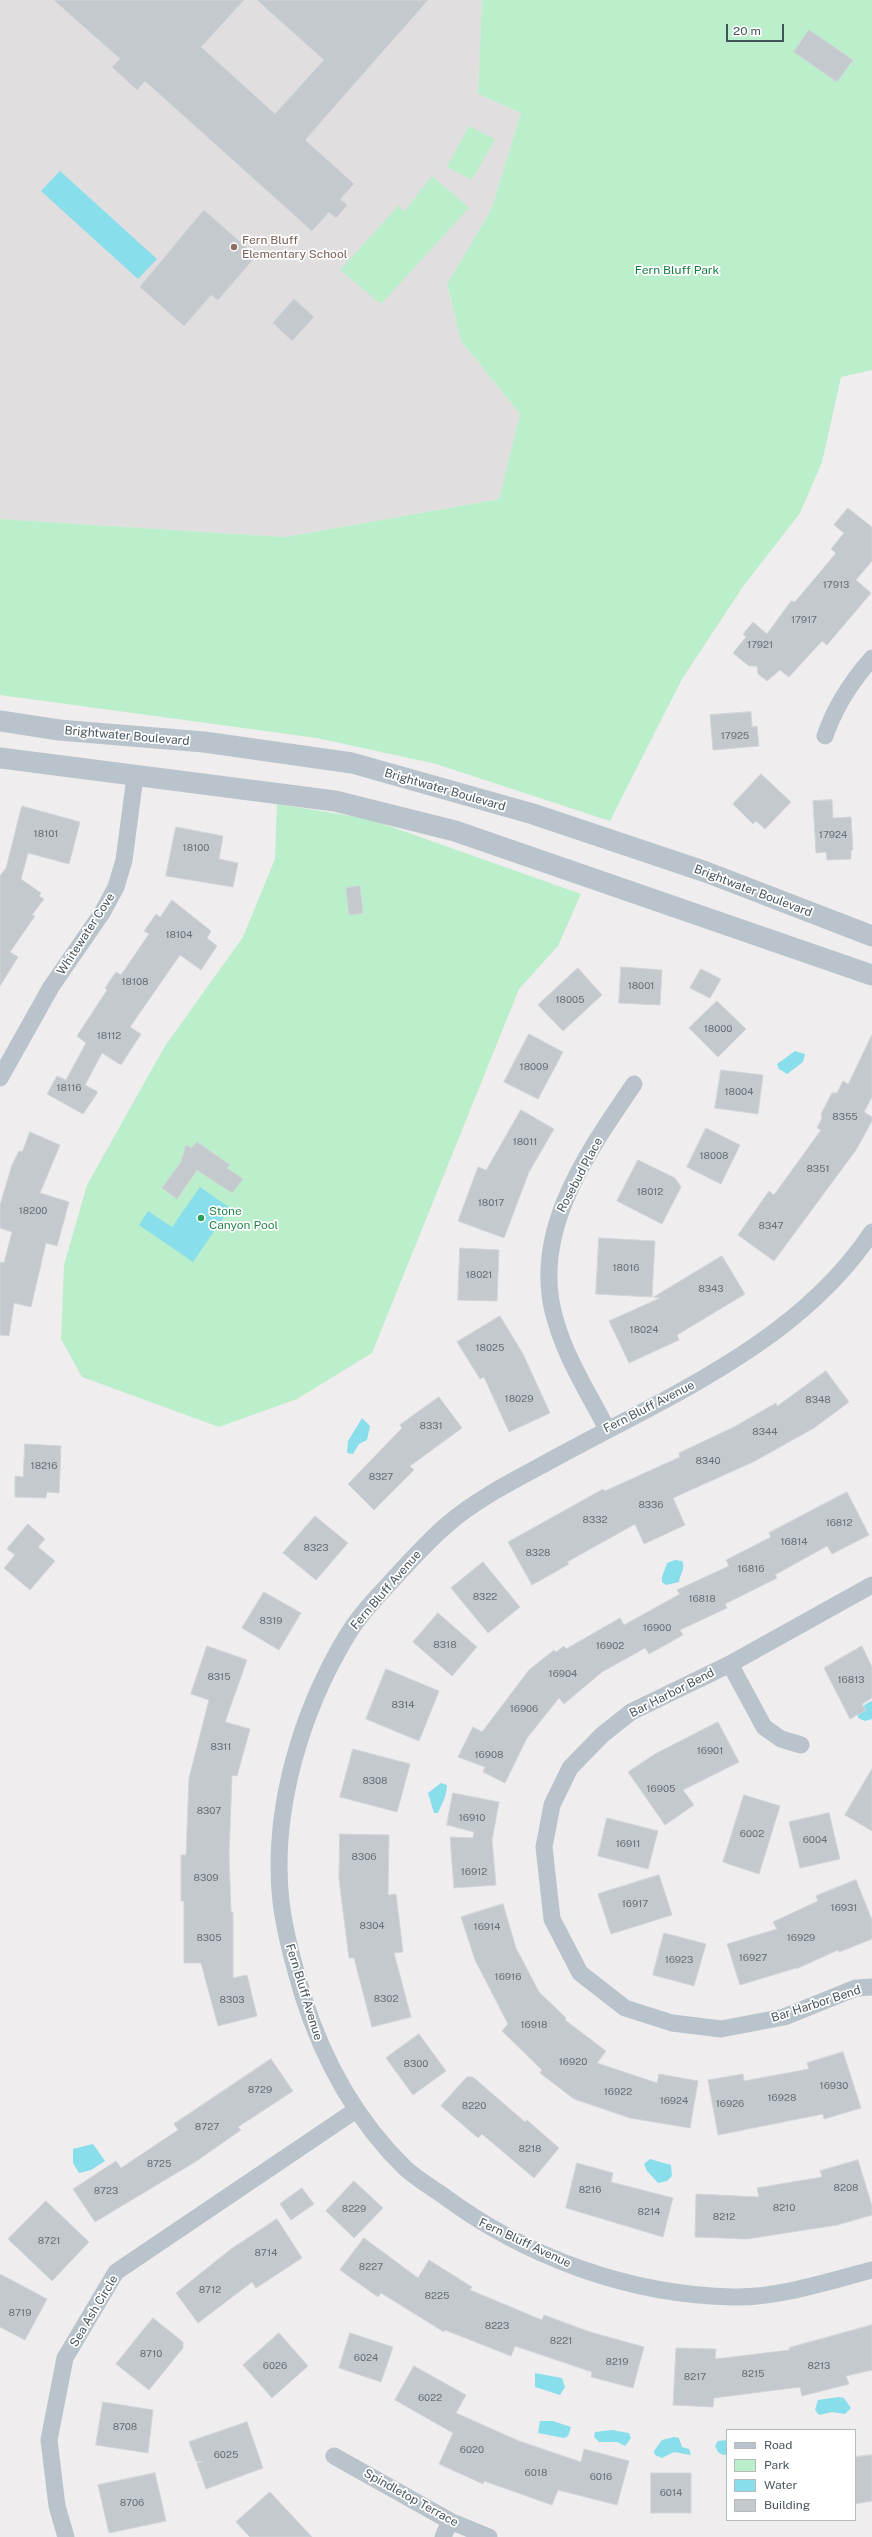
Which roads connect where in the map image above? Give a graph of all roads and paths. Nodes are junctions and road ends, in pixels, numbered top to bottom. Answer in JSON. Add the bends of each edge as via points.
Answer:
{"nodes":[{"id":1,"x":872,"y":658,"type":"edge"},
{"id":2,"x":0,"y":721,"type":"edge"},
{"id":3,"x":825,"y":736,"type":"dead end"},
{"id":4,"x":0,"y":758,"type":"edge"},
{"id":5,"x":135,"y":777,"type":"junction"},
{"id":6,"x":872,"y":936,"type":"edge"},
{"id":7,"x":872,"y":975,"type":"edge"},
{"id":8,"x":0,"y":1078,"type":"edge"},
{"id":9,"x":634,"y":1084,"type":"dead end"},
{"id":10,"x":872,"y":1232,"type":"edge"},
{"id":11,"x":607,"y":1429,"type":"junction"},
{"id":12,"x":872,"y":1585,"type":"edge"},
{"id":13,"x":730,"y":1664,"type":"junction"},
{"id":14,"x":801,"y":1745,"type":"dead end"},
{"id":15,"x":872,"y":1987,"type":"edge"},
{"id":16,"x":356,"y":2110,"type":"junction"},
{"id":17,"x":872,"y":2270,"type":"edge"},
{"id":18,"x":334,"y":2456,"type":"dead end"},
{"id":19,"x":450,"y":2521,"type":"junction"},
{"id":20,"x":66,"y":2537,"type":"edge"},
{"id":21,"x":443,"y":2537,"type":"edge"},
{"id":22,"x":489,"y":2537,"type":"edge"}],
"edges":[{"from":1,"to":3,"type":"street","via":[[839,701]]},
{"from":2,"to":6,"type":"street","name":"Brightwater Boulevard","via":[[59,730],[204,742],[352,764],[533,814],[706,872]]},
{"from":4,"to":5,"type":"street"},
{"from":5,"to":7,"type":"street","via":[[336,801],[455,831]]},
{"from":5,"to":8,"type":"street","name":"Whitewater Cove","via":[[124,860],[116,887],[102,913],[51,987]]},
{"from":9,"to":11,"type":"street","name":"Rosebud Place","via":[[576,1177],[561,1208],[552,1239],[548,1267],[550,1295],[556,1322],[574,1365]]},
{"from":10,"to":11,"type":"street","name":"Fern Bluff Avenue","via":[[838,1278],[733,1361],[706,1378]]},
{"from":11,"to":16,"type":"street","name":"Fern Bluff Avenue","via":[[515,1480],[445,1527],[383,1590],[350,1630],[331,1665],[309,1716],[294,1759],[283,1817],[280,1852],[281,1901],[289,1949],[307,2009],[323,2051]]},
{"from":12,"to":13,"type":"street","name":"Bar Harbor Bend"},
{"from":13,"to":14,"type":"street","via":[[764,1727],[781,1739]]},
{"from":13,"to":15,"type":"street","name":"Bar Harbor Bend","via":[[631,1712],[602,1735],[570,1768],[552,1805],[544,1847],[552,1919],[580,1973],[625,2008],[672,2023],[721,2029],[784,2017],[856,1988]]},
{"from":16,"to":17,"type":"street","name":"Fern Bluff Avenue","via":[[406,2168],[473,2218],[523,2245],[579,2268],[632,2284],[676,2293],[739,2298],[806,2288]]},
{"from":16,"to":20,"type":"street","name":"Sea Ash Circle","via":[[116,2272],[65,2358],[49,2440],[57,2506]]},
{"from":18,"to":19,"type":"street","name":"Spindletop Terrace"},
{"from":19,"to":21,"type":"street"},
{"from":19,"to":22,"type":"street","name":"Spindletop Terrace"}]}
